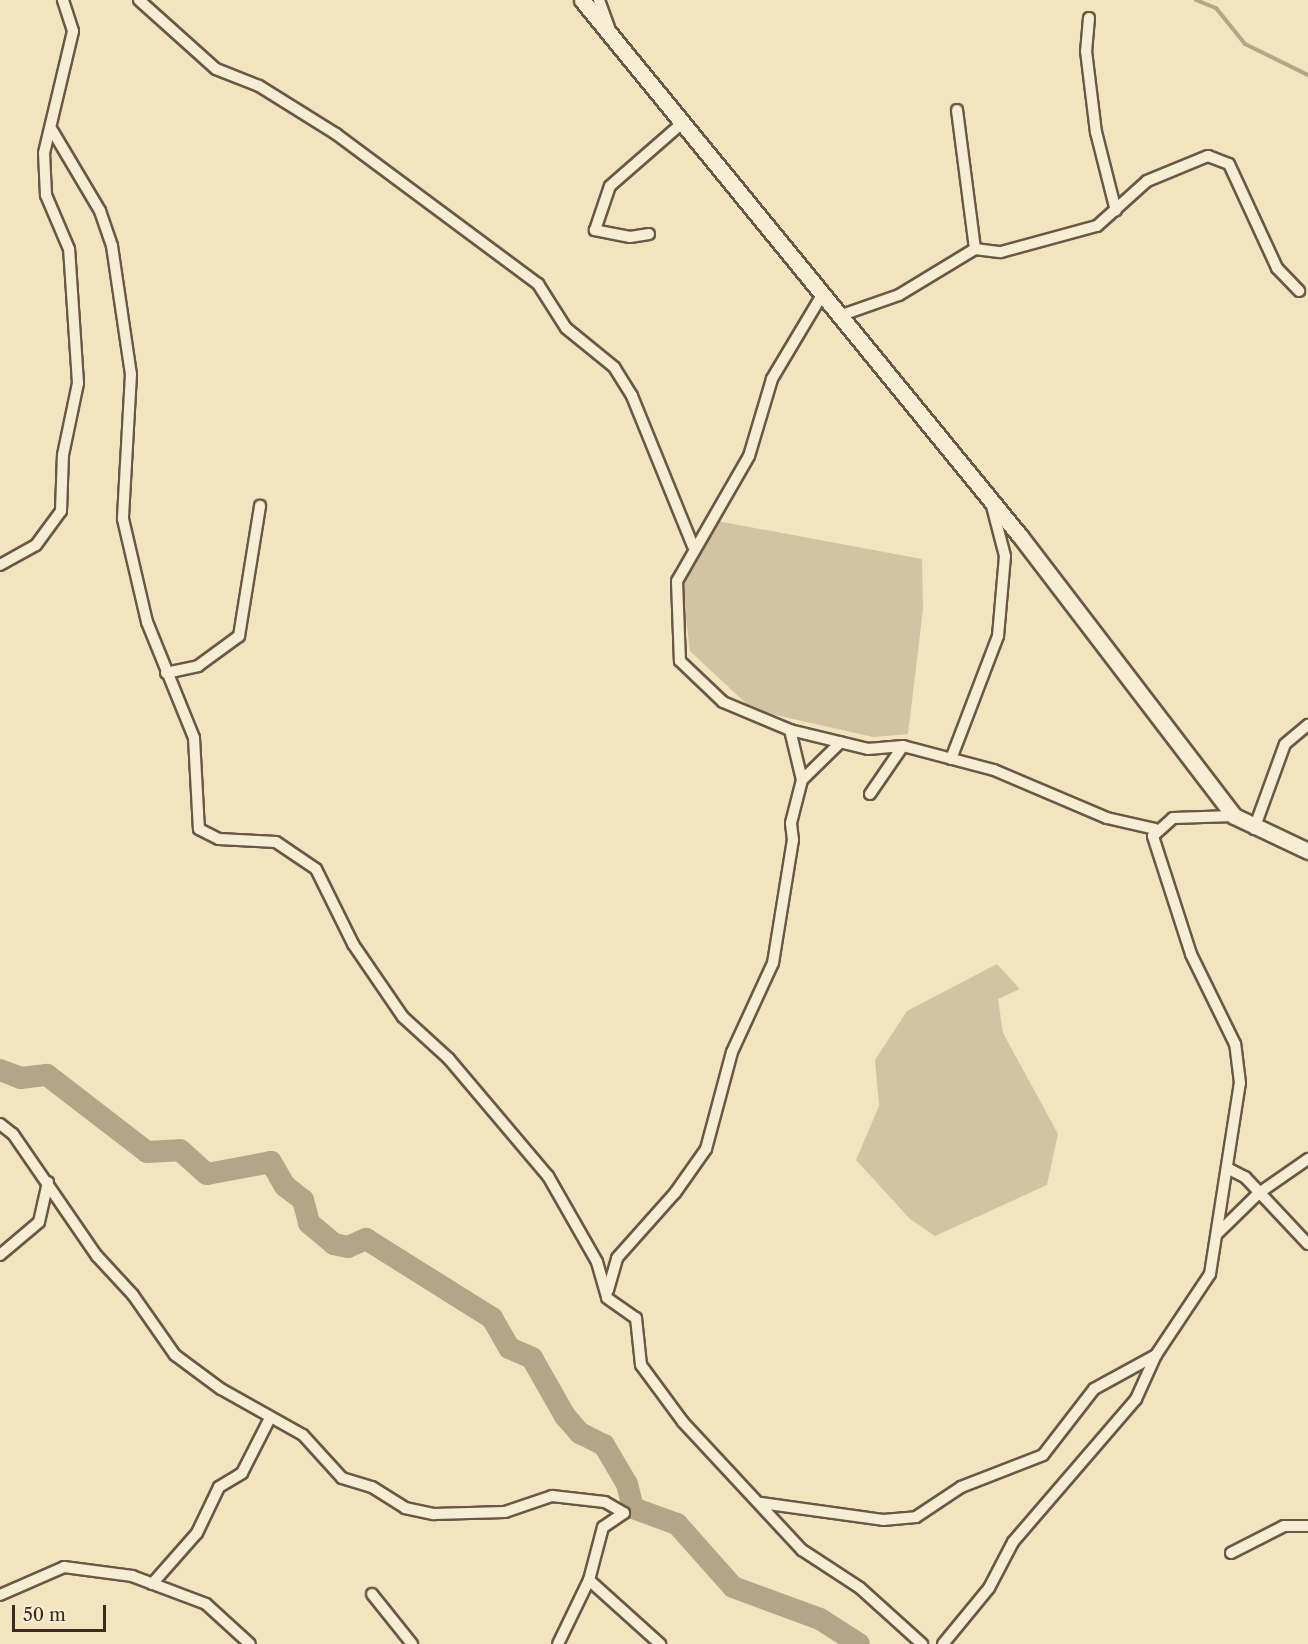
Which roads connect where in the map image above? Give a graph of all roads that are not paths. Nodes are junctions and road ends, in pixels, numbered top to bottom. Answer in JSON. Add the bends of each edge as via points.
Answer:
{"nodes":[{"id":1,"x":63,"y":0,"type":"edge"},
{"id":2,"x":139,"y":0,"type":"edge"},
{"id":3,"x":582,"y":0,"type":"edge"},
{"id":4,"x":599,"y":0,"type":"edge"},
{"id":5,"x":1089,"y":18,"type":"dead end"},
{"id":6,"x":612,"y":36,"type":"junction"},
{"id":7,"x":957,"y":110,"type":"dead end"},
{"id":8,"x":681,"y":124,"type":"junction"},
{"id":9,"x":52,"y":130,"type":"junction"},
{"id":10,"x":1116,"y":211,"type":"junction"},
{"id":11,"x":649,"y":234,"type":"dead end"},
{"id":12,"x":975,"y":249,"type":"junction"},
{"id":13,"x":1299,"y":291,"type":"dead end"},
{"id":14,"x":822,"y":295,"type":"junction"},
{"id":15,"x":840,"y":316,"type":"junction"},
{"id":16,"x":990,"y":498,"type":"junction"},
{"id":17,"x":260,"y":506,"type":"dead end"},
{"id":18,"x":693,"y":546,"type":"junction"},
{"id":19,"x":0,"y":565,"type":"edge"},
{"id":20,"x":166,"y":672,"type":"junction"},
{"id":21,"x":1308,"y":725,"type":"edge"},
{"id":22,"x":790,"y":730,"type":"junction"},
{"id":23,"x":840,"y":742,"type":"junction"},
{"id":24,"x":903,"y":746,"type":"junction"},
{"id":25,"x":951,"y":759,"type":"junction"},
{"id":26,"x":802,"y":780,"type":"junction"},
{"id":27,"x":870,"y":794,"type":"dead end"},
{"id":28,"x":1234,"y":816,"type":"junction"},
{"id":29,"x":1155,"y":829,"type":"junction"},
{"id":30,"x":1254,"y":829,"type":"junction"},
{"id":31,"x":1308,"y":851,"type":"edge"},
{"id":32,"x":0,"y":1124,"type":"edge"},
{"id":33,"x":1308,"y":1160,"type":"edge"},
{"id":34,"x":1229,"y":1169,"type":"junction"},
{"id":35,"x":48,"y":1182,"type":"junction"},
{"id":36,"x":1260,"y":1193,"type":"junction"},
{"id":37,"x":1218,"y":1233,"type":"junction"},
{"id":38,"x":1308,"y":1244,"type":"edge"},
{"id":39,"x":0,"y":1255,"type":"edge"},
{"id":40,"x":607,"y":1298,"type":"junction"},
{"id":41,"x":1156,"y":1355,"type":"junction"},
{"id":42,"x":270,"y":1418,"type":"junction"},
{"id":43,"x":758,"y":1502,"type":"junction"},
{"id":44,"x":1308,"y":1526,"type":"edge"},
{"id":45,"x":1232,"y":1553,"type":"dead end"},
{"id":46,"x":589,"y":1580,"type":"junction"},
{"id":47,"x":152,"y":1584,"type":"junction"},
{"id":48,"x":372,"y":1594,"type":"dead end"},
{"id":49,"x":0,"y":1595,"type":"edge"},
{"id":50,"x":250,"y":1644,"type":"edge"},
{"id":51,"x":412,"y":1644,"type":"edge"},
{"id":52,"x":558,"y":1644,"type":"edge"},
{"id":53,"x":660,"y":1644,"type":"edge"},
{"id":54,"x":922,"y":1644,"type":"edge"},
{"id":55,"x":943,"y":1644,"type":"edge"}],
"edges":[{"from":1,"to":9,"type":"street","via":[[73,31]]},
{"from":2,"to":18,"type":"street","via":[[216,69],[259,86],[336,134],[538,284],[566,328],[614,367],[632,396]]},
{"from":3,"to":6,"type":"street"},
{"from":4,"to":6,"type":"street"},
{"from":5,"to":10,"type":"street","via":[[1086,51],[1096,132]]},
{"from":6,"to":8,"type":"street"},
{"from":7,"to":12,"type":"street"},
{"from":8,"to":11,"type":"street","via":[[610,186],[595,230],[630,237]]},
{"from":8,"to":14,"type":"street"},
{"from":9,"to":19,"type":"street","via":[[44,153],[46,195],[69,249],[78,383],[63,455],[61,511],[36,545]]},
{"from":9,"to":20,"type":"street","via":[[100,210],[112,246],[131,374],[123,519],[145,614]]},
{"from":10,"to":12,"type":"street","via":[[1096,226],[1001,252]]},
{"from":10,"to":13,"type":"street","via":[[1148,181],[1208,156],[1229,164],[1277,268]]},
{"from":12,"to":15,"type":"street","via":[[899,295]]},
{"from":14,"to":15,"type":"street"},
{"from":14,"to":18,"type":"street","via":[[772,379],[749,456]]},
{"from":15,"to":16,"type":"street"},
{"from":16,"to":25,"type":"street","via":[[1005,556],[998,636]]},
{"from":16,"to":28,"type":"street"},
{"from":17,"to":20,"type":"street","via":[[239,636],[198,666]]},
{"from":18,"to":22,"type":"street","via":[[676,581],[680,661],[723,702]]},
{"from":20,"to":40,"type":"street","via":[[194,738],[199,829],[219,839],[276,842],[316,869],[332,907],[402,1017],[449,1059],[548,1176],[597,1262]]},
{"from":21,"to":30,"type":"street","via":[[1286,744]]},
{"from":22,"to":23,"type":"street"},
{"from":22,"to":26,"type":"street"},
{"from":23,"to":24,"type":"street","via":[[867,749]]},
{"from":23,"to":26,"type":"street"},
{"from":24,"to":25,"type":"street"},
{"from":24,"to":27,"type":"street"},
{"from":25,"to":29,"type":"street","via":[[994,770],[1107,818]]},
{"from":26,"to":40,"type":"street","via":[[791,823],[793,840],[773,963],[732,1052],[706,1149],[675,1193],[617,1258]]},
{"from":28,"to":29,"type":"street","via":[[1173,818]]},
{"from":28,"to":30,"type":"street"},
{"from":29,"to":34,"type":"street","via":[[1163,876],[1238,1058],[1239,1098]]},
{"from":30,"to":31,"type":"street"},
{"from":32,"to":35,"type":"street"},
{"from":33,"to":36,"type":"street"},
{"from":34,"to":36,"type":"street"},
{"from":34,"to":37,"type":"street"},
{"from":35,"to":39,"type":"street","via":[[39,1222]]},
{"from":35,"to":42,"type":"street","via":[[97,1256],[133,1295],[175,1355]]},
{"from":36,"to":37,"type":"street"},
{"from":36,"to":38,"type":"street"},
{"from":37,"to":41,"type":"street","via":[[1210,1274]]},
{"from":40,"to":43,"type":"street","via":[[636,1318],[640,1365],[718,1466]]},
{"from":41,"to":43,"type":"street","via":[[1094,1389],[1043,1455],[961,1487],[916,1517],[883,1520]]},
{"from":41,"to":55,"type":"street","via":[[1136,1399],[1013,1542],[989,1588]]},
{"from":42,"to":46,"type":"street","via":[[303,1435],[342,1478],[372,1487],[405,1508],[434,1514],[505,1512],[552,1496],[604,1502],[624,1513],[603,1527]]},
{"from":42,"to":47,"type":"street","via":[[242,1473],[219,1487],[197,1533]]},
{"from":43,"to":54,"type":"street","via":[[802,1550],[860,1588]]},
{"from":44,"to":45,"type":"street","via":[[1284,1526]]},
{"from":46,"to":52,"type":"street"},
{"from":46,"to":53,"type":"street"},
{"from":47,"to":49,"type":"street","via":[[64,1567]]},
{"from":47,"to":50,"type":"street","via":[[206,1604]]},
{"from":48,"to":51,"type":"street"}]}
